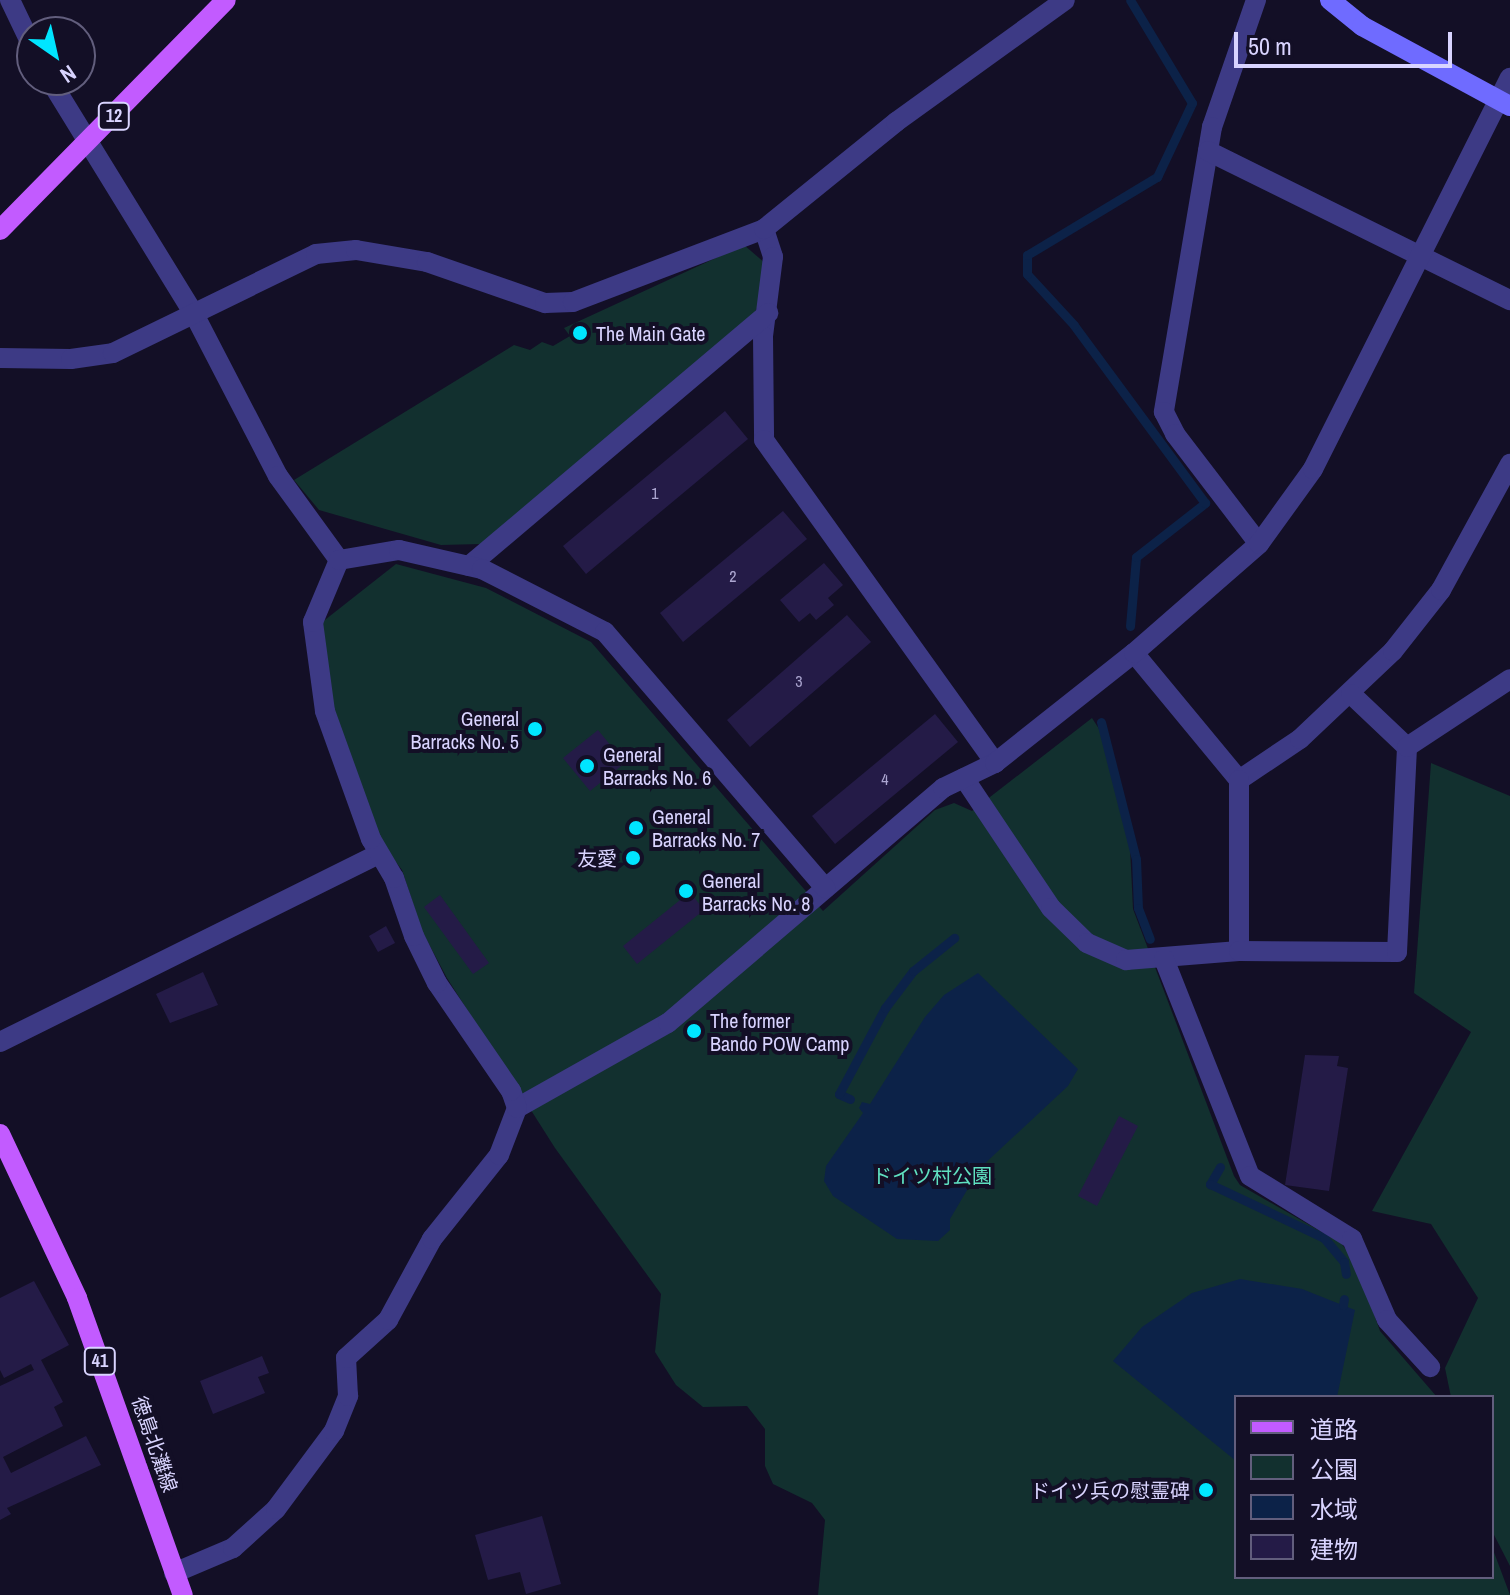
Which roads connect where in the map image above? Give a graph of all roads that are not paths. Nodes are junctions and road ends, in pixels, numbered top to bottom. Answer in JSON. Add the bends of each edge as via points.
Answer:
{"nodes":[{"id":1,"x":226,"y":0,"type":"edge"},
{"id":2,"x":1065,"y":0,"type":"edge"},
{"id":3,"x":1256,"y":0,"type":"edge"},
{"id":4,"x":1330,"y":0,"type":"edge"},
{"id":5,"x":1510,"y":78,"type":"edge"},
{"id":6,"x":61,"y":96,"type":"edge"},
{"id":7,"x":1504,"y":103,"type":"edge"},
{"id":8,"x":90,"y":140,"type":"junction"},
{"id":9,"x":1208,"y":151,"type":"junction"},
{"id":10,"x":764,"y":229,"type":"junction"},
{"id":11,"x":0,"y":230,"type":"edge"},
{"id":12,"x":1420,"y":256,"type":"junction"},
{"id":13,"x":1510,"y":300,"type":"edge"},
{"id":14,"x":768,"y":313,"type":"junction"},
{"id":15,"x":194,"y":314,"type":"junction"},
{"id":16,"x":0,"y":358,"type":"edge"},
{"id":17,"x":1510,"y":464,"type":"edge"},
{"id":18,"x":1259,"y":544,"type":"junction"},
{"id":19,"x":339,"y":560,"type":"junction"},
{"id":20,"x":469,"y":566,"type":"junction"},
{"id":21,"x":1134,"y":653,"type":"junction"},
{"id":22,"x":1510,"y":679,"type":"edge"},
{"id":23,"x":1351,"y":694,"type":"junction"},
{"id":24,"x":1407,"y":747,"type":"junction"},
{"id":25,"x":995,"y":763,"type":"junction"},
{"id":26,"x":964,"y":778,"type":"junction"},
{"id":27,"x":1239,"y":780,"type":"junction"},
{"id":28,"x":377,"y":855,"type":"junction"},
{"id":29,"x":825,"y":888,"type":"junction"},
{"id":30,"x":1239,"y":951,"type":"junction"},
{"id":31,"x":1164,"y":959,"type":"junction"},
{"id":32,"x":0,"y":1042,"type":"edge"},
{"id":33,"x":517,"y":1108,"type":"junction"},
{"id":34,"x":0,"y":1134,"type":"edge"},
{"id":35,"x":1430,"y":1367,"type":"dead end"},
{"id":36,"x":174,"y":1573,"type":"junction"},
{"id":37,"x":183,"y":1595,"type":"edge"}],
"edges":[{"from":1,"to":8,"type":"main road","number":"12"},
{"from":2,"to":10,"type":"street","via":[[896,122]]},
{"from":3,"to":9,"type":"street"},
{"from":4,"to":7,"type":"street","via":[[1362,26]]},
{"from":5,"to":7,"type":"street"},
{"from":6,"to":8,"type":"street"},
{"from":7,"to":12,"type":"street"},
{"from":8,"to":11,"type":"main road","number":"12"},
{"from":8,"to":15,"type":"street"},
{"from":9,"to":12,"type":"street"},
{"from":9,"to":18,"type":"street","via":[[1164,412]]},
{"from":10,"to":14,"type":"street","via":[[773,257]]},
{"from":10,"to":15,"type":"street","via":[[573,302],[545,303],[427,262],[356,250],[316,254]]},
{"from":12,"to":13,"type":"street"},
{"from":12,"to":18,"type":"street","via":[[1313,469]]},
{"from":14,"to":20,"type":"street"},
{"from":14,"to":25,"type":"street","via":[[763,336],[764,440]]},
{"from":15,"to":16,"type":"street","via":[[113,353],[71,359]]},
{"from":15,"to":19,"type":"street","via":[[278,476]]},
{"from":17,"to":23,"type":"street","via":[[1441,590]]},
{"from":18,"to":21,"type":"street"},
{"from":19,"to":20,"type":"street","via":[[399,550]]},
{"from":19,"to":28,"type":"street","via":[[313,622],[318,677]]},
{"from":20,"to":29,"type":"street","via":[[605,632]]},
{"from":21,"to":25,"type":"street"},
{"from":21,"to":27,"type":"street"},
{"from":22,"to":24,"type":"street"},
{"from":23,"to":24,"type":"street"},
{"from":23,"to":27,"type":"street","via":[[1300,739]]},
{"from":24,"to":30,"type":"street","via":[[1397,952]]},
{"from":25,"to":26,"type":"street"},
{"from":26,"to":29,"type":"street","via":[[943,788]]},
{"from":26,"to":31,"type":"street","via":[[1051,908],[1087,943],[1126,960]]},
{"from":27,"to":30,"type":"street"},
{"from":28,"to":32,"type":"street"},
{"from":28,"to":33,"type":"street","via":[[394,878],[437,983],[511,1091]]},
{"from":29,"to":33,"type":"street","via":[[668,1023]]},
{"from":30,"to":31,"type":"street","via":[[1181,952]]},
{"from":31,"to":35,"type":"street","via":[[1250,1176],[1352,1239],[1387,1320]]},
{"from":33,"to":36,"type":"street","via":[[499,1155],[439,1229],[388,1320],[346,1358],[348,1396],[334,1431],[276,1509],[233,1548]]},
{"from":34,"to":36,"type":"main road","name":"徳島北灘線","number":"41","via":[[77,1298]]},
{"from":36,"to":37,"type":"main road","name":"徳島北灘線","number":"41"}]}
